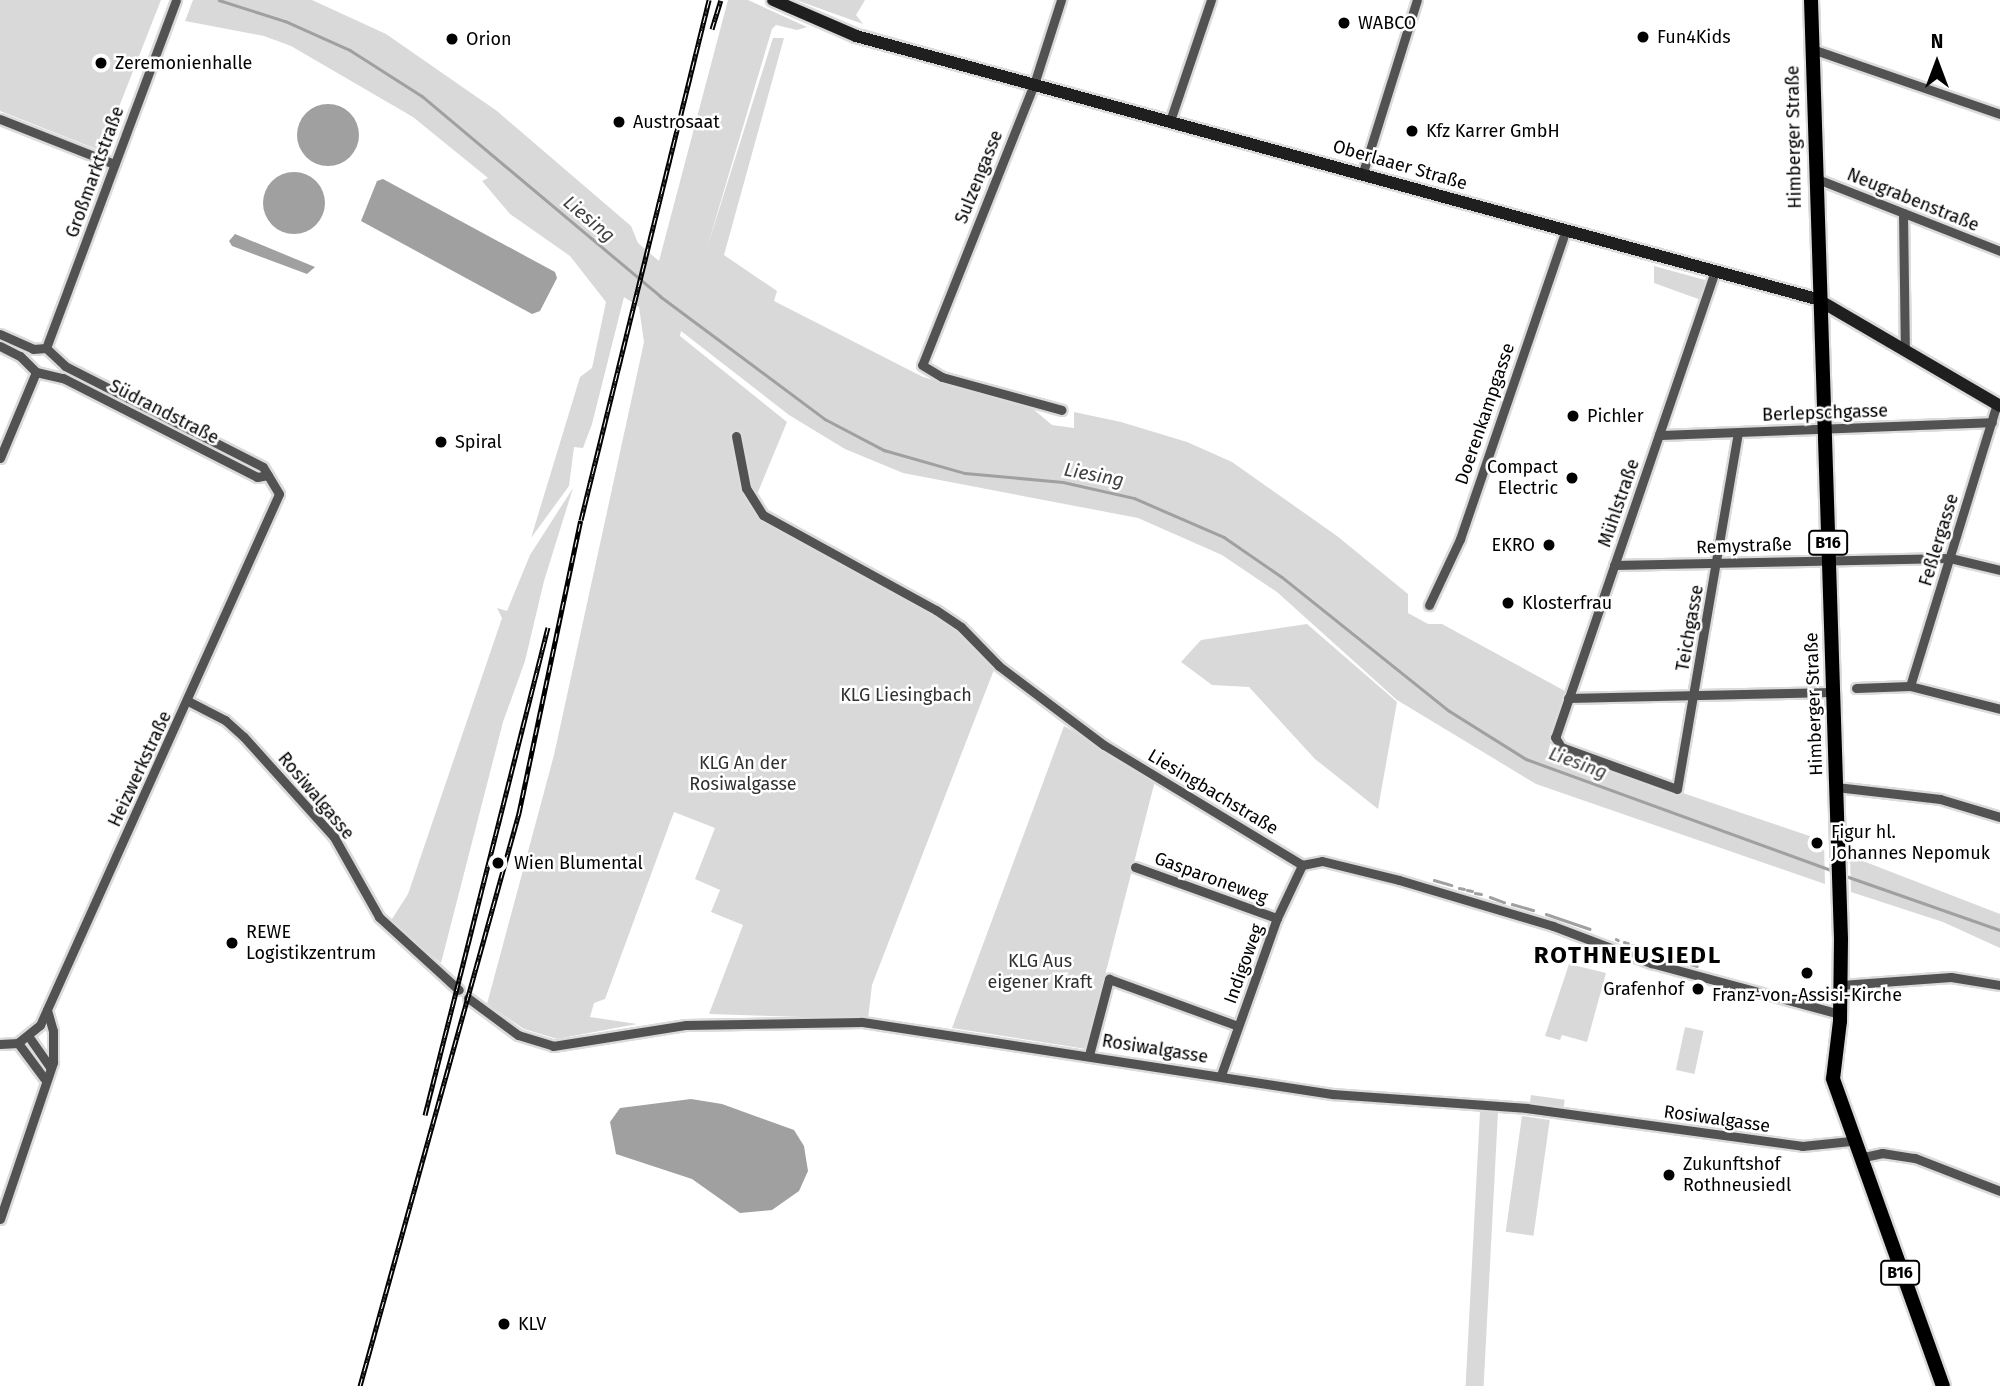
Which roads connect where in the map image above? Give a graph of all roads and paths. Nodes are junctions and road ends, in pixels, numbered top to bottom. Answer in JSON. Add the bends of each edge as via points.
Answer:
{"nodes":[{"id":1,"x":773,"y":0,"type":"edge"},
{"id":2,"x":1061,"y":0,"type":"edge"},
{"id":3,"x":1211,"y":0,"type":"edge"},
{"id":4,"x":1417,"y":0,"type":"edge"},
{"id":5,"x":1811,"y":0,"type":"edge"},
{"id":6,"x":174,"y":3,"type":"edge"},
{"id":7,"x":1812,"y":49,"type":"junction"},
{"id":8,"x":1034,"y":84,"type":"junction"},
{"id":9,"x":2000,"y":114,"type":"edge"},
{"id":10,"x":0,"y":119,"type":"edge"},
{"id":11,"x":1170,"y":121,"type":"junction"},
{"id":12,"x":114,"y":164,"type":"junction"},
{"id":13,"x":1363,"y":172,"type":"junction"},
{"id":14,"x":1815,"y":178,"type":"junction"},
{"id":15,"x":1903,"y":213,"type":"junction"},
{"id":16,"x":1566,"y":230,"type":"junction"},
{"id":17,"x":2000,"y":251,"type":"edge"},
{"id":18,"x":1714,"y":271,"type":"junction"},
{"id":19,"x":1817,"y":299,"type":"junction"},
{"id":20,"x":0,"y":334,"type":"edge"},
{"id":21,"x":0,"y":346,"type":"edge"},
{"id":22,"x":46,"y":348,"type":"junction"},
{"id":23,"x":33,"y":349,"type":"junction"},
{"id":24,"x":1905,"y":349,"type":"junction"},
{"id":25,"x":54,"y":359,"type":"junction"},
{"id":26,"x":28,"y":363,"type":"junction"},
{"id":27,"x":36,"y":372,"type":"junction"},
{"id":28,"x":47,"y":372,"type":"junction"},
{"id":29,"x":1999,"y":405,"type":"edge"},
{"id":30,"x":1062,"y":410,"type":"dead end"},
{"id":31,"x":1992,"y":422,"type":"junction"},
{"id":32,"x":1823,"y":428,"type":"junction"},
{"id":33,"x":1738,"y":432,"type":"junction"},
{"id":34,"x":1659,"y":435,"type":"junction"},
{"id":35,"x":736,"y":436,"type":"dead end"},
{"id":36,"x":0,"y":458,"type":"edge"},
{"id":37,"x":268,"y":475,"type":"junction"},
{"id":38,"x":275,"y":483,"type":"joint"},
{"id":39,"x":1950,"y":558,"type":"junction"},
{"id":40,"x":1828,"y":560,"type":"junction"},
{"id":41,"x":1717,"y":563,"type":"junction"},
{"id":42,"x":1614,"y":565,"type":"junction"},
{"id":43,"x":2000,"y":570,"type":"edge"},
{"id":44,"x":1429,"y":605,"type":"dead end"},
{"id":45,"x":1910,"y":686,"type":"junction"},
{"id":46,"x":1856,"y":688,"type":"dead end"},
{"id":47,"x":1832,"y":692,"type":"junction"},
{"id":48,"x":1694,"y":695,"type":"junction"},
{"id":49,"x":1568,"y":698,"type":"junction"},
{"id":50,"x":188,"y":701,"type":"junction"},
{"id":51,"x":2000,"y":709,"type":"edge"},
{"id":52,"x":1557,"y":745,"type":"joint"},
{"id":53,"x":1836,"y":787,"type":"junction"},
{"id":54,"x":2000,"y":817,"type":"edge"},
{"id":55,"x":1301,"y":864,"type":"junction"},
{"id":56,"x":1135,"y":867,"type":"dead end"},
{"id":57,"x":1277,"y":918,"type":"junction"},
{"id":58,"x":1841,"y":985,"type":"junction"},
{"id":59,"x":2000,"y":985,"type":"edge"},
{"id":60,"x":459,"y":990,"type":"dead end"},
{"id":61,"x":468,"y":998,"type":"dead end"},
{"id":62,"x":47,"y":1010,"type":"junction"},
{"id":63,"x":1836,"y":1013,"type":"junction"},
{"id":64,"x":1238,"y":1026,"type":"junction"},
{"id":65,"x":29,"y":1037,"type":"junction"},
{"id":66,"x":18,"y":1043,"type":"junction"},
{"id":67,"x":0,"y":1044,"type":"edge"},
{"id":68,"x":1089,"y":1055,"type":"junction"},
{"id":69,"x":50,"y":1067,"type":"junction"},
{"id":70,"x":1221,"y":1075,"type":"junction"},
{"id":71,"x":44,"y":1078,"type":"junction"},
{"id":72,"x":1852,"y":1141,"type":"junction"},
{"id":73,"x":1858,"y":1159,"type":"junction"},
{"id":74,"x":2000,"y":1191,"type":"edge"},
{"id":75,"x":0,"y":1219,"type":"edge"},
{"id":76,"x":1943,"y":1386,"type":"edge"}],
"edges":[{"from":1,"to":8,"type":"main road","name":"Oberlaaer Straße","via":[[856,36]]},
{"from":2,"to":8,"type":"street","name":"Sulzengasse"},
{"from":3,"to":11,"type":"street"},
{"from":4,"to":13,"type":"street"},
{"from":5,"to":7,"type":"main road","name":"Himberger Straße","number":"B16"},
{"from":6,"to":12,"type":"street","name":"Großmarktstraße"},
{"from":7,"to":9,"type":"street"},
{"from":7,"to":14,"type":"main road","name":"Himberger Straße","number":"B16"},
{"from":8,"to":11,"type":"main road","name":"Oberlaaer Straße"},
{"from":8,"to":30,"type":"street","name":"Sulzengasse","via":[[922,365],[942,377]]},
{"from":10,"to":12,"type":"street"},
{"from":11,"to":13,"type":"main road","name":"Oberlaaer Straße"},
{"from":12,"to":22,"type":"street","name":"Großmarktstraße"},
{"from":13,"to":16,"type":"main road","name":"Oberlaaer Straße"},
{"from":14,"to":15,"type":"street","name":"Neugrabenstraße"},
{"from":14,"to":19,"type":"main road","name":"Himberger Straße","number":"B16"},
{"from":15,"to":17,"type":"street","name":"Neugrabenstraße"},
{"from":15,"to":24,"type":"street"},
{"from":16,"to":18,"type":"main road","name":"Oberlaaer Straße"},
{"from":16,"to":44,"type":"street","name":"Doerenkampgasse","via":[[1460,539]]},
{"from":18,"to":19,"type":"main road","name":"Oberlaaer Straße"},
{"from":18,"to":34,"type":"street","name":"Mühlstraße"},
{"from":19,"to":24,"type":"main road","name":"Oberlaaer Straße"},
{"from":19,"to":32,"type":"main road","name":"Himberger Straße","number":"B16"},
{"from":20,"to":23,"type":"street"},
{"from":21,"to":26,"type":"street"},
{"from":22,"to":23,"type":"street"},
{"from":22,"to":25,"type":"street","name":"Südrandstraße"},
{"from":23,"to":26,"type":"street"},
{"from":24,"to":29,"type":"main road","name":"Oberlaaer Straße"},
{"from":25,"to":28,"type":"street"},
{"from":25,"to":37,"type":"street","name":"Südrandstraße","via":[[263,467]]},
{"from":26,"to":27,"type":"street"},
{"from":27,"to":28,"type":"street","name":"Südrandstraße"},
{"from":27,"to":36,"type":"street"},
{"from":28,"to":37,"type":"street","name":"Südrandstraße","via":[[257,477]]},
{"from":29,"to":31,"type":"street","name":"Feßlergasse"},
{"from":31,"to":32,"type":"street","name":"Berlepschgasse"},
{"from":31,"to":39,"type":"street","name":"Feßlergasse"},
{"from":32,"to":33,"type":"street","name":"Berlepschgasse"},
{"from":32,"to":40,"type":"main road","name":"Himberger Straße","number":"B16"},
{"from":33,"to":34,"type":"street","name":"Berlepschgasse"},
{"from":33,"to":41,"type":"street","name":"Teichgasse"},
{"from":34,"to":42,"type":"street","name":"Mühlstraße"},
{"from":35,"to":55,"type":"street","name":"Liesingbachstraße","via":[[746,488],[763,515],[936,610],[961,627],[999,666],[1104,745]]},
{"from":37,"to":38,"type":"street","name":"Südrandstraße"},
{"from":38,"to":50,"type":"street","name":"Heizwerkstraße","via":[[276,505]]},
{"from":39,"to":40,"type":"street","name":"Remystraße"},
{"from":39,"to":43,"type":"street","name":"Remystraße"},
{"from":39,"to":45,"type":"street","name":"Feßlergasse"},
{"from":40,"to":41,"type":"street","name":"Remystraße"},
{"from":40,"to":47,"type":"main road","name":"Himberger Straße","number":"B16"},
{"from":41,"to":42,"type":"street","name":"Remystraße"},
{"from":41,"to":48,"type":"street","name":"Teichgasse"},
{"from":42,"to":49,"type":"street","name":"Mühlstraße"},
{"from":45,"to":46,"type":"street"},
{"from":45,"to":51,"type":"street"},
{"from":47,"to":48,"type":"street"},
{"from":47,"to":53,"type":"main road","name":"Himberger Straße","number":"B16"},
{"from":48,"to":49,"type":"street"},
{"from":48,"to":52,"type":"street","name":"Teichgasse","via":[[1677,789]]},
{"from":49,"to":52,"type":"street","name":"Mühlstraße","via":[[1555,737]]},
{"from":50,"to":60,"type":"street","name":"Rosiwalgasse","via":[[225,720],[244,737],[334,837],[379,916]]},
{"from":50,"to":62,"type":"street","name":"Heizwerkstraße"},
{"from":53,"to":54,"type":"street","via":[[1940,799]]},
{"from":53,"to":58,"type":"main road","name":"Himberger Straße","number":"B16"},
{"from":55,"to":57,"type":"street","name":"Indigoweg"},
{"from":55,"to":63,"type":"street","via":[[1322,861],[1399,880]]},
{"from":56,"to":57,"type":"street","name":"Gasparoneweg"},
{"from":57,"to":64,"type":"street","name":"Indigoweg"},
{"from":58,"to":59,"type":"street","via":[[1951,977]]},
{"from":58,"to":63,"type":"main road","name":"Himberger Straße","number":"B16"},
{"from":61,"to":68,"type":"street","name":"Rosiwalgasse","via":[[518,1035],[554,1046],[679,1026],[828,1020],[932,1030]]},
{"from":62,"to":65,"type":"street","name":"Heizwerkstraße"},
{"from":62,"to":69,"type":"street","via":[[53,1031]]},
{"from":63,"to":72,"type":"main road","name":"Himberger Straße","number":"B16","via":[[1833,1079]]},
{"from":64,"to":68,"type":"street","via":[[1109,979]]},
{"from":64,"to":70,"type":"street","name":"Indigoweg"},
{"from":65,"to":66,"type":"street","name":"Heizwerkstraße"},
{"from":65,"to":69,"type":"street"},
{"from":66,"to":67,"type":"street","name":"Heizwerkstraße"},
{"from":66,"to":71,"type":"street"},
{"from":68,"to":70,"type":"street","name":"Rosiwalgasse"},
{"from":69,"to":71,"type":"street"},
{"from":70,"to":72,"type":"street","name":"Rosiwalgasse","via":[[1343,1095],[1526,1108],[1802,1146]]},
{"from":71,"to":75,"type":"street"},
{"from":72,"to":73,"type":"main road","name":"Himberger Straße","number":"B16"},
{"from":73,"to":74,"type":"street","via":[[1881,1153],[1915,1158]]},
{"from":73,"to":76,"type":"main road","name":"Himberger Straße","number":"B16"}]}
